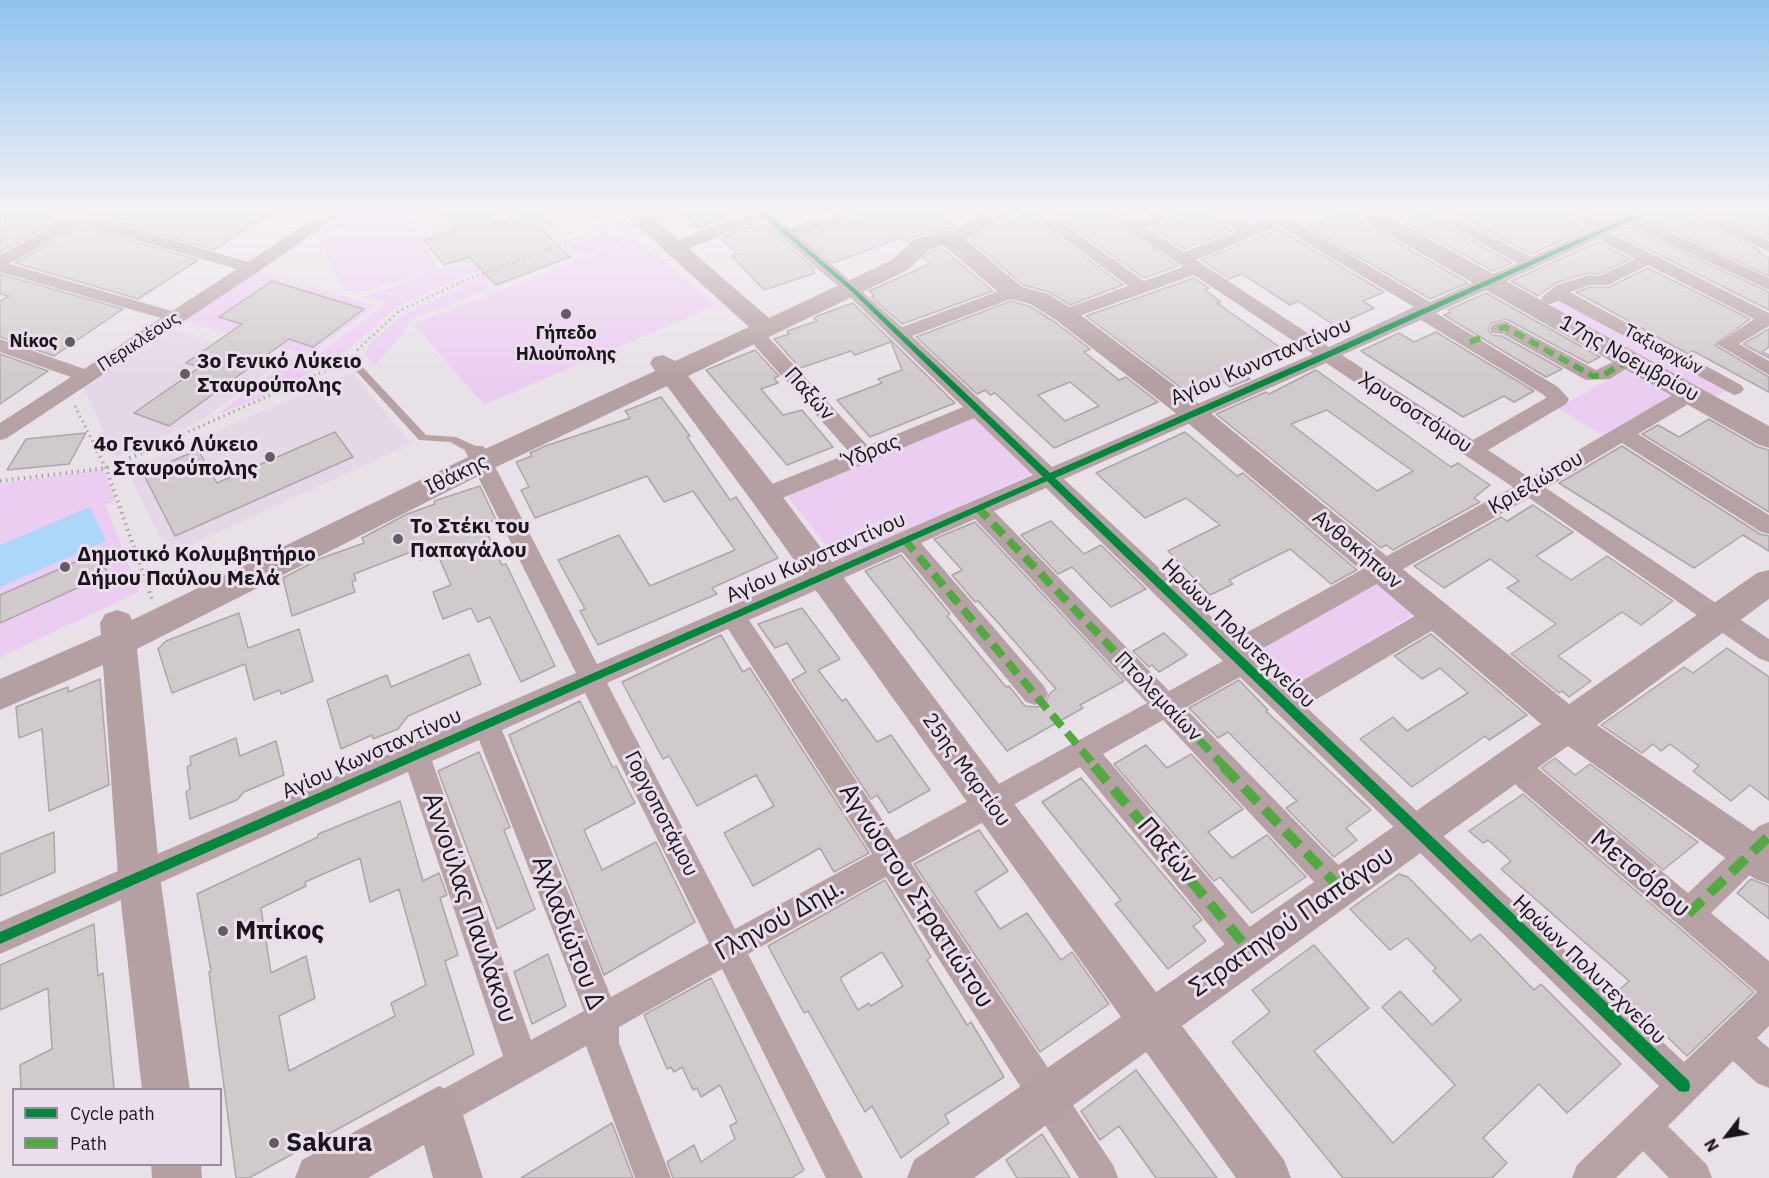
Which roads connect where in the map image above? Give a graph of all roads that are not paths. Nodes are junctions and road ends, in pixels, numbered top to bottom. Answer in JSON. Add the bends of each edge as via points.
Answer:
{"nodes":[{"id":1,"x":246,"y":266,"type":"joint"},
{"id":2,"x":704,"y":266,"type":"edge"},
{"id":3,"x":825,"y":266,"type":"edge"},
{"id":4,"x":897,"y":266,"type":"edge"},
{"id":5,"x":995,"y":266,"type":"edge"},
{"id":6,"x":1112,"y":266,"type":"edge"},
{"id":7,"x":1184,"y":266,"type":"edge"},
{"id":8,"x":1194,"y":266,"type":"edge"},
{"id":9,"x":1355,"y":266,"type":"edge"},
{"id":10,"x":1461,"y":266,"type":"edge"},
{"id":11,"x":1523,"y":266,"type":"edge"},
{"id":12,"x":1633,"y":266,"type":"edge"},
{"id":13,"x":1662,"y":266,"type":"edge"},
{"id":14,"x":1733,"y":266,"type":"edge"},
{"id":15,"x":0,"y":267,"type":"edge"},
{"id":16,"x":1488,"y":281,"type":"junction"},
{"id":17,"x":846,"y":284,"type":"junction"},
{"id":18,"x":1769,"y":285,"type":"edge"},
{"id":19,"x":1141,"y":287,"type":"junction"},
{"id":20,"x":1013,"y":292,"type":"junction"},
{"id":21,"x":1560,"y":294,"type":"junction"},
{"id":22,"x":1535,"y":307,"type":"junction"},
{"id":23,"x":1424,"y":309,"type":"junction"},
{"id":24,"x":165,"y":314,"type":"junction"},
{"id":25,"x":1065,"y":315,"type":"junction"},
{"id":26,"x":1768,"y":319,"type":"edge"},
{"id":27,"x":763,"y":323,"type":"junction"},
{"id":28,"x":1502,"y":328,"type":"dead end"},
{"id":29,"x":900,"y":334,"type":"junction"},
{"id":30,"x":0,"y":345,"type":"edge"},
{"id":31,"x":1327,"y":355,"type":"junction"},
{"id":32,"x":350,"y":359,"type":"road end"},
{"id":33,"x":1630,"y":360,"type":"junction"},
{"id":34,"x":668,"y":368,"type":"junction"},
{"id":35,"x":1769,"y":369,"type":"edge"},
{"id":36,"x":81,"y":374,"type":"junction"},
{"id":37,"x":1734,"y":388,"type":"junction"},
{"id":38,"x":1699,"y":399,"type":"junction"},
{"id":39,"x":978,"y":409,"type":"junction"},
{"id":40,"x":1192,"y":412,"type":"junction"},
{"id":41,"x":0,"y":422,"type":"edge"},
{"id":42,"x":0,"y":433,"type":"edge"},
{"id":43,"x":1621,"y":433,"type":"junction"},
{"id":44,"x":1769,"y":438,"type":"edge"},
{"id":45,"x":1472,"y":450,"type":"junction"},
{"id":46,"x":864,"y":455,"type":"junction"},
{"id":47,"x":479,"y":457,"type":"junction"},
{"id":48,"x":1048,"y":475,"type":"junction"},
{"id":49,"x":1530,"y":488,"type":"junction"},
{"id":50,"x":765,"y":495,"type":"junction"},
{"id":51,"x":977,"y":507,"type":"junction"},
{"id":52,"x":1769,"y":526,"type":"edge"},
{"id":53,"x":904,"y":539,"type":"junction"},
{"id":54,"x":1380,"y":569,"type":"junction"},
{"id":55,"x":822,"y":575,"type":"junction"},
{"id":56,"x":1769,"y":582,"type":"edge"},
{"id":57,"x":732,"y":615,"type":"junction"},
{"id":58,"x":1436,"y":615,"type":"junction"},
{"id":59,"x":1720,"y":617,"type":"junction"},
{"id":60,"x":118,"y":633,"type":"junction"},
{"id":61,"x":1769,"y":652,"type":"edge"},
{"id":62,"x":1237,"y":658,"type":"junction"},
{"id":63,"x":0,"y":676,"type":"edge"},
{"id":64,"x":591,"y":677,"type":"junction"},
{"id":65,"x":1035,"y":694,"type":"dead end"},
{"id":66,"x":0,"y":695,"type":"edge"},
{"id":67,"x":1285,"y":704,"type":"junction"},
{"id":68,"x":1166,"y":705,"type":"junction"},
{"id":69,"x":486,"y":723,"type":"junction"},
{"id":70,"x":1568,"y":725,"type":"junction"},
{"id":71,"x":1083,"y":751,"type":"junction"},
{"id":72,"x":416,"y":754,"type":"junction"},
{"id":73,"x":1513,"y":765,"type":"junction"},
{"id":74,"x":990,"y":803,"type":"junction"},
{"id":75,"x":1419,"y":832,"type":"junction"},
{"id":76,"x":1763,"y":851,"type":"edge"},
{"id":77,"x":891,"y":858,"type":"junction"},
{"id":78,"x":139,"y":876,"type":"junction"},
{"id":79,"x":1340,"y":888,"type":"junction"},
{"id":80,"x":1688,"y":914,"type":"junction"},
{"id":81,"x":0,"y":938,"type":"edge"},
{"id":82,"x":729,"y":948,"type":"junction"},
{"id":83,"x":1250,"y":951,"type":"junction"},
{"id":84,"x":1769,"y":982,"type":"edge"},
{"id":85,"x":1769,"y":1003,"type":"edge"},
{"id":86,"x":603,"y":1018,"type":"junction"},
{"id":87,"x":1151,"y":1022,"type":"junction"},
{"id":88,"x":1734,"y":1039,"type":"junction"},
{"id":89,"x":522,"y":1062,"type":"junction"},
{"id":90,"x":1769,"y":1071,"type":"edge"},
{"id":91,"x":1684,"y":1086,"type":"junction"},
{"id":92,"x":166,"y":1088,"type":"edge"},
{"id":93,"x":1047,"y":1096,"type":"junction"},
{"id":94,"x":439,"y":1110,"type":"junction"},
{"id":95,"x":1644,"y":1127,"type":"junction"},
{"id":96,"x":320,"y":1178,"type":"edge"},
{"id":97,"x":458,"y":1178,"type":"edge"},
{"id":98,"x":653,"y":1178,"type":"edge"},
{"id":99,"x":845,"y":1178,"type":"edge"},
{"id":100,"x":932,"y":1178,"type":"edge"},
{"id":101,"x":1100,"y":1178,"type":"edge"},
{"id":102,"x":1266,"y":1178,"type":"edge"},
{"id":103,"x":1590,"y":1178,"type":"edge"},
{"id":104,"x":1694,"y":1178,"type":"edge"}],
"edges":[{"from":1,"to":24,"type":"street","name":"Περικλέους"},
{"from":1,"to":36,"type":"street","name":"Περικλέους"},
{"from":2,"to":27,"type":"street"},
{"from":3,"to":17,"type":"street","name":"Ηρώων Πολυτεχνείου"},
{"from":4,"to":17,"type":"street","name":"Ιθάκης"},
{"from":5,"to":20,"type":"street","name":"Ανθοκήπων"},
{"from":6,"to":19,"type":"street"},
{"from":7,"to":19,"type":"street"},
{"from":8,"to":31,"type":"street","name":"Χρυσοστόμου"},
{"from":9,"to":23,"type":"street"},
{"from":10,"to":16,"type":"street","name":"17ης Νοεμβρίου"},
{"from":11,"to":16,"type":"street","name":"Αγίου Κωνσταντίνου"},
{"from":12,"to":21,"type":"street","via":[[1602,280],[1563,289]]},
{"from":13,"to":26,"type":"street"},
{"from":14,"to":18,"type":"street"},
{"from":15,"to":24,"type":"street"},
{"from":16,"to":22,"type":"street","name":"17ης Νοεμβρίου"},
{"from":16,"to":23,"type":"street","name":"Αγίου Κωνσταντίνου"},
{"from":17,"to":27,"type":"street","name":"Ιθάκης"},
{"from":17,"to":29,"type":"street","name":"Ηρώων Πολυτεχνείου"},
{"from":19,"to":25,"type":"street"},
{"from":20,"to":25,"type":"street","name":"Ανθοκήπων","via":[[1039,299]]},
{"from":20,"to":29,"type":"street"},
{"from":21,"to":22,"type":"street"},
{"from":21,"to":37,"type":"street","name":"Ταξιαρχών"},
{"from":22,"to":33,"type":"street","name":"17ης Νοεμβρίου"},
{"from":23,"to":31,"type":"street","name":"Αγίου Κωνσταντίνου"},
{"from":23,"to":45,"type":"street","via":[[1559,399]]},
{"from":24,"to":36,"type":"street","name":"Περικλέους"},
{"from":25,"to":40,"type":"street","name":"Ανθοκήπων"},
{"from":26,"to":35,"type":"street","via":[[1726,344]]},
{"from":27,"to":34,"type":"street","name":"Ιθάκης"},
{"from":27,"to":46,"type":"street","name":"Παξών"},
{"from":28,"to":33,"type":"street","via":[[1593,376],[1603,375]]},
{"from":29,"to":39,"type":"street","name":"Ηρώων Πολυτεχνείου"},
{"from":30,"to":36,"type":"street"},
{"from":31,"to":40,"type":"street","name":"Αγίου Κωνσταντίνου"},
{"from":31,"to":45,"type":"street","name":"Χρυσοστόμου"},
{"from":32,"to":47,"type":"lane","via":[[423,438],[452,439]]},
{"from":33,"to":38,"type":"street","name":"17ης Νοεμβρίου"},
{"from":34,"to":47,"type":"street","name":"Ιθάκης"},
{"from":34,"to":50,"type":"street","name":"25ης Μαρτίου"},
{"from":35,"to":37,"type":"street","name":"Κριεζιώτου"},
{"from":36,"to":41,"type":"street","name":"Περικλέους"},
{"from":36,"to":42,"type":"street","name":"Περικλέους","via":[[62,392]]},
{"from":37,"to":38,"type":"street","name":"Κριεζιώτου"},
{"from":38,"to":43,"type":"street","name":"Κριεζιώτου"},
{"from":38,"to":44,"type":"street","name":"17ης Νοεμβρίου"},
{"from":39,"to":46,"type":"street","name":"Ύδρας"},
{"from":39,"to":48,"type":"street","name":"Ηρώων Πολυτεχνείου"},
{"from":40,"to":48,"type":"street","name":"Αγίου Κωνσταντίνου"},
{"from":40,"to":54,"type":"street","name":"Ανθοκήπων"},
{"from":43,"to":49,"type":"street","name":"Κριεζιώτου"},
{"from":43,"to":52,"type":"street"},
{"from":45,"to":49,"type":"street","name":"Χρυσοστόμου"},
{"from":46,"to":50,"type":"street","name":"Ύδρας"},
{"from":47,"to":60,"type":"street","name":"Ιθάκης"},
{"from":47,"to":60,"type":"street","name":"Ιθάκης","via":[[154,605]]},
{"from":47,"to":64,"type":"street","name":"Γοργοποτάμου"},
{"from":48,"to":51,"type":"street","name":"Αγίου Κωνσταντίνου"},
{"from":48,"to":62,"type":"street","name":"Ηρώων Πολυτεχνείου"},
{"from":49,"to":54,"type":"street","name":"Κριεζιώτου"},
{"from":49,"to":59,"type":"street","name":"Χρυσοστόμου"},
{"from":50,"to":55,"type":"street","name":"25ης Μαρτίου"},
{"from":51,"to":53,"type":"street","name":"Αγίου Κωνσταντίνου"},
{"from":51,"to":68,"type":"street","name":"Πτολεμαίων"},
{"from":53,"to":55,"type":"street","name":"Αγίου Κωνσταντίνου"},
{"from":53,"to":65,"type":"street"},
{"from":54,"to":58,"type":"street","name":"Ανθοκήπων"},
{"from":54,"to":62,"type":"street","name":"Κριεζιώτου"},
{"from":55,"to":57,"type":"street","name":"Αγίου Κωνσταντίνου"},
{"from":55,"to":74,"type":"street","name":"25ης Μαρτίου"},
{"from":56,"to":59,"type":"street","name":"Στρατηγού Παπάγου"},
{"from":57,"to":64,"type":"street","name":"Αγίου Κωνσταντίνου"},
{"from":57,"to":77,"type":"street","name":"Αγνώστου Στρατιώτου"},
{"from":58,"to":67,"type":"street"},
{"from":58,"to":70,"type":"street","name":"Ανθοκήπων"},
{"from":59,"to":61,"type":"street","name":"Χρυσοστόμου"},
{"from":59,"to":70,"type":"street","name":"Στρατηγού Παπάγου"},
{"from":60,"to":63,"type":"street","name":"Ιθάκης"},
{"from":60,"to":66,"type":"street","name":"Ιθάκης"},
{"from":60,"to":78,"type":"street"},
{"from":62,"to":67,"type":"street","name":"Ηρώων Πολυτεχνείου"},
{"from":62,"to":68,"type":"street","name":"Γληνού Δημ."},
{"from":64,"to":69,"type":"street","name":"Αγίου Κωνσταντίνου"},
{"from":64,"to":82,"type":"street","name":"Γοργοποτάμου"},
{"from":67,"to":75,"type":"street","name":"Ηρώων Πολυτεχνείου"},
{"from":68,"to":71,"type":"street","name":"Γληνού Δημ."},
{"from":68,"to":79,"type":"street","name":"Πτολεμαίων"},
{"from":69,"to":72,"type":"street","name":"Αγίου Κωνσταντίνου"},
{"from":69,"to":86,"type":"street","name":"Αχλαδιώτου Δ"},
{"from":70,"to":73,"type":"street","name":"Στρατηγού Παπάγου"},
{"from":70,"to":76,"type":"street","name":"Ανθοκήπων"},
{"from":71,"to":74,"type":"street","name":"Γληνού Δημ."},
{"from":71,"to":83,"type":"street","name":"Παξών"},
{"from":72,"to":78,"type":"street","name":"Αγίου Κωνσταντίνου"},
{"from":72,"to":89,"type":"street","name":"Αννούλας Παυλάκου"},
{"from":73,"to":75,"type":"street","name":"Στρατηγού Παπάγου"},
{"from":73,"to":80,"type":"street","name":"Μετσόβου"},
{"from":74,"to":77,"type":"street","name":"Γληνού Δημ."},
{"from":74,"to":87,"type":"street","name":"25ης Μαρτίου"},
{"from":75,"to":79,"type":"street","name":"Στρατηγού Παπάγου"},
{"from":75,"to":91,"type":"street","name":"Ηρώων Πολυτεχνείου"},
{"from":76,"to":80,"type":"street"},
{"from":77,"to":82,"type":"street","name":"Γληνού Δημ."},
{"from":77,"to":93,"type":"street","name":"Αγνώστου Στρατιώτου"},
{"from":78,"to":81,"type":"street","name":"Αγίου Κωνσταντίνου"},
{"from":78,"to":92,"type":"street"},
{"from":79,"to":83,"type":"street","name":"Στρατηγού Παπάγου"},
{"from":80,"to":84,"type":"street","name":"Μετσόβου"},
{"from":82,"to":86,"type":"street","name":"Γληνού Δημ."},
{"from":82,"to":99,"type":"street","name":"Γοργοποτάμου"},
{"from":83,"to":87,"type":"street","name":"Στρατηγού Παπάγου"},
{"from":85,"to":88,"type":"street"},
{"from":86,"to":89,"type":"street","name":"Γληνού Δημ."},
{"from":86,"to":98,"type":"street","name":"Αχλαδιώτου Δ","via":[[602,1043]]},
{"from":87,"to":93,"type":"street","name":"Στρατηγού Παπάγου"},
{"from":87,"to":102,"type":"street","name":"25ης Μαρτίου"},
{"from":88,"to":90,"type":"street"},
{"from":88,"to":91,"type":"street"},
{"from":89,"to":94,"type":"street","name":"Γληνού Δημ."},
{"from":91,"to":95,"type":"street"},
{"from":93,"to":100,"type":"street","name":"Στρατηγού Παπάγου"},
{"from":93,"to":101,"type":"street","name":"Αγνώστου Στρατιώτου"},
{"from":94,"to":96,"type":"street","name":"Γληνού Δημ."},
{"from":94,"to":97,"type":"street"},
{"from":95,"to":103,"type":"street"},
{"from":95,"to":104,"type":"street"}]}
